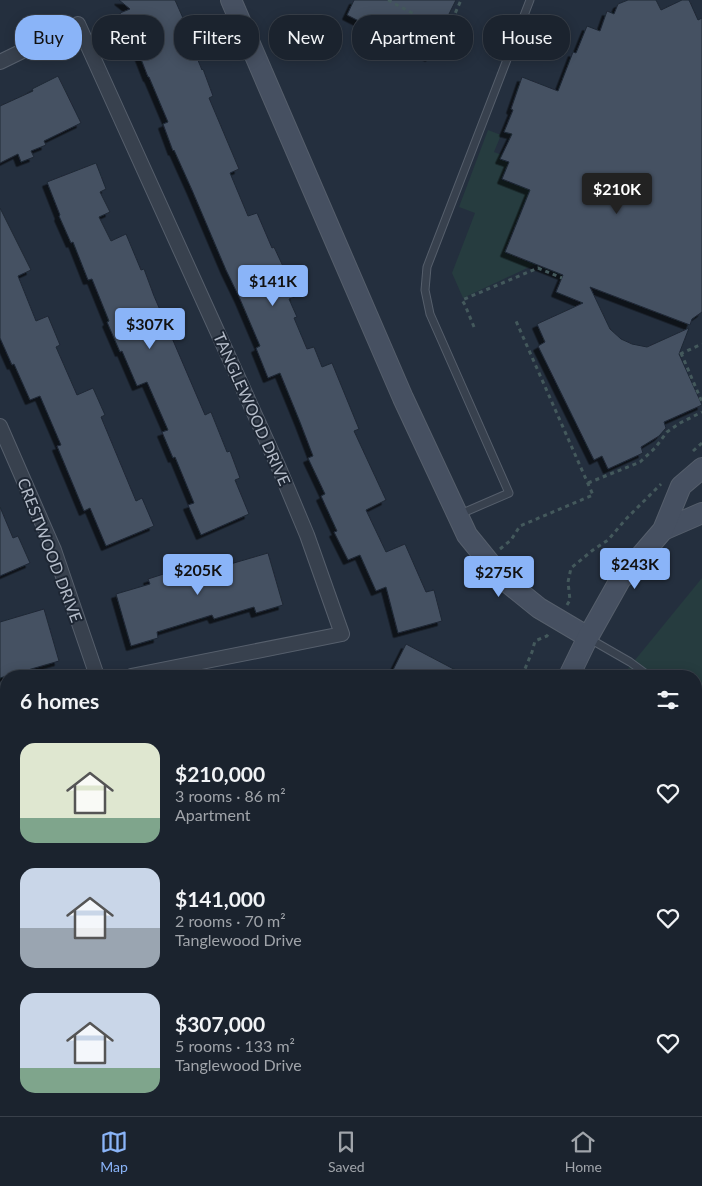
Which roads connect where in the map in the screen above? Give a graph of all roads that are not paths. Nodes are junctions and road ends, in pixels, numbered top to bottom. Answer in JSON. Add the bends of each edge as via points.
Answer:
{"nodes":[{"id":1,"x":230,"y":0,"type":"edge"},
{"id":2,"x":530,"y":0,"type":"edge"},
{"id":3,"x":0,"y":62,"type":"edge"},
{"id":4,"x":0,"y":426,"type":"edge"},
{"id":5,"x":697,"y":460,"type":"edge"},
{"id":6,"x":702,"y":513,"type":"edge"},
{"id":7,"x":458,"y":515,"type":"junction"},
{"id":8,"x":663,"y":530,"type":"junction"},
{"id":9,"x":588,"y":637,"type":"junction"},
{"id":10,"x":96,"y":670,"type":"edge"},
{"id":11,"x":161,"y":670,"type":"edge"},
{"id":12,"x":571,"y":670,"type":"edge"},
{"id":13,"x":641,"y":670,"type":"edge"}],
"edges":[{"from":1,"to":7,"type":"street","via":[[403,398]]},
{"from":2,"to":7,"type":"lane","via":[[427,266],[425,290],[430,314],[509,493]]},
{"from":3,"to":11,"type":"street","name":"TANGLEWOOD DRIVE","via":[[78,24],[279,468],[342,634]]},
{"from":4,"to":10,"type":"street","name":"CRESTWOOD DRIVE","via":[[54,550]]},
{"from":5,"to":8,"type":"street","via":[[681,486]]},
{"from":6,"to":8,"type":"street"},
{"from":7,"to":9,"type":"street","via":[[467,535],[502,578],[539,608]]},
{"from":8,"to":9,"type":"street","via":[[620,580]]},
{"from":9,"to":12,"type":"street"},
{"from":9,"to":13,"type":"lane"}]}
